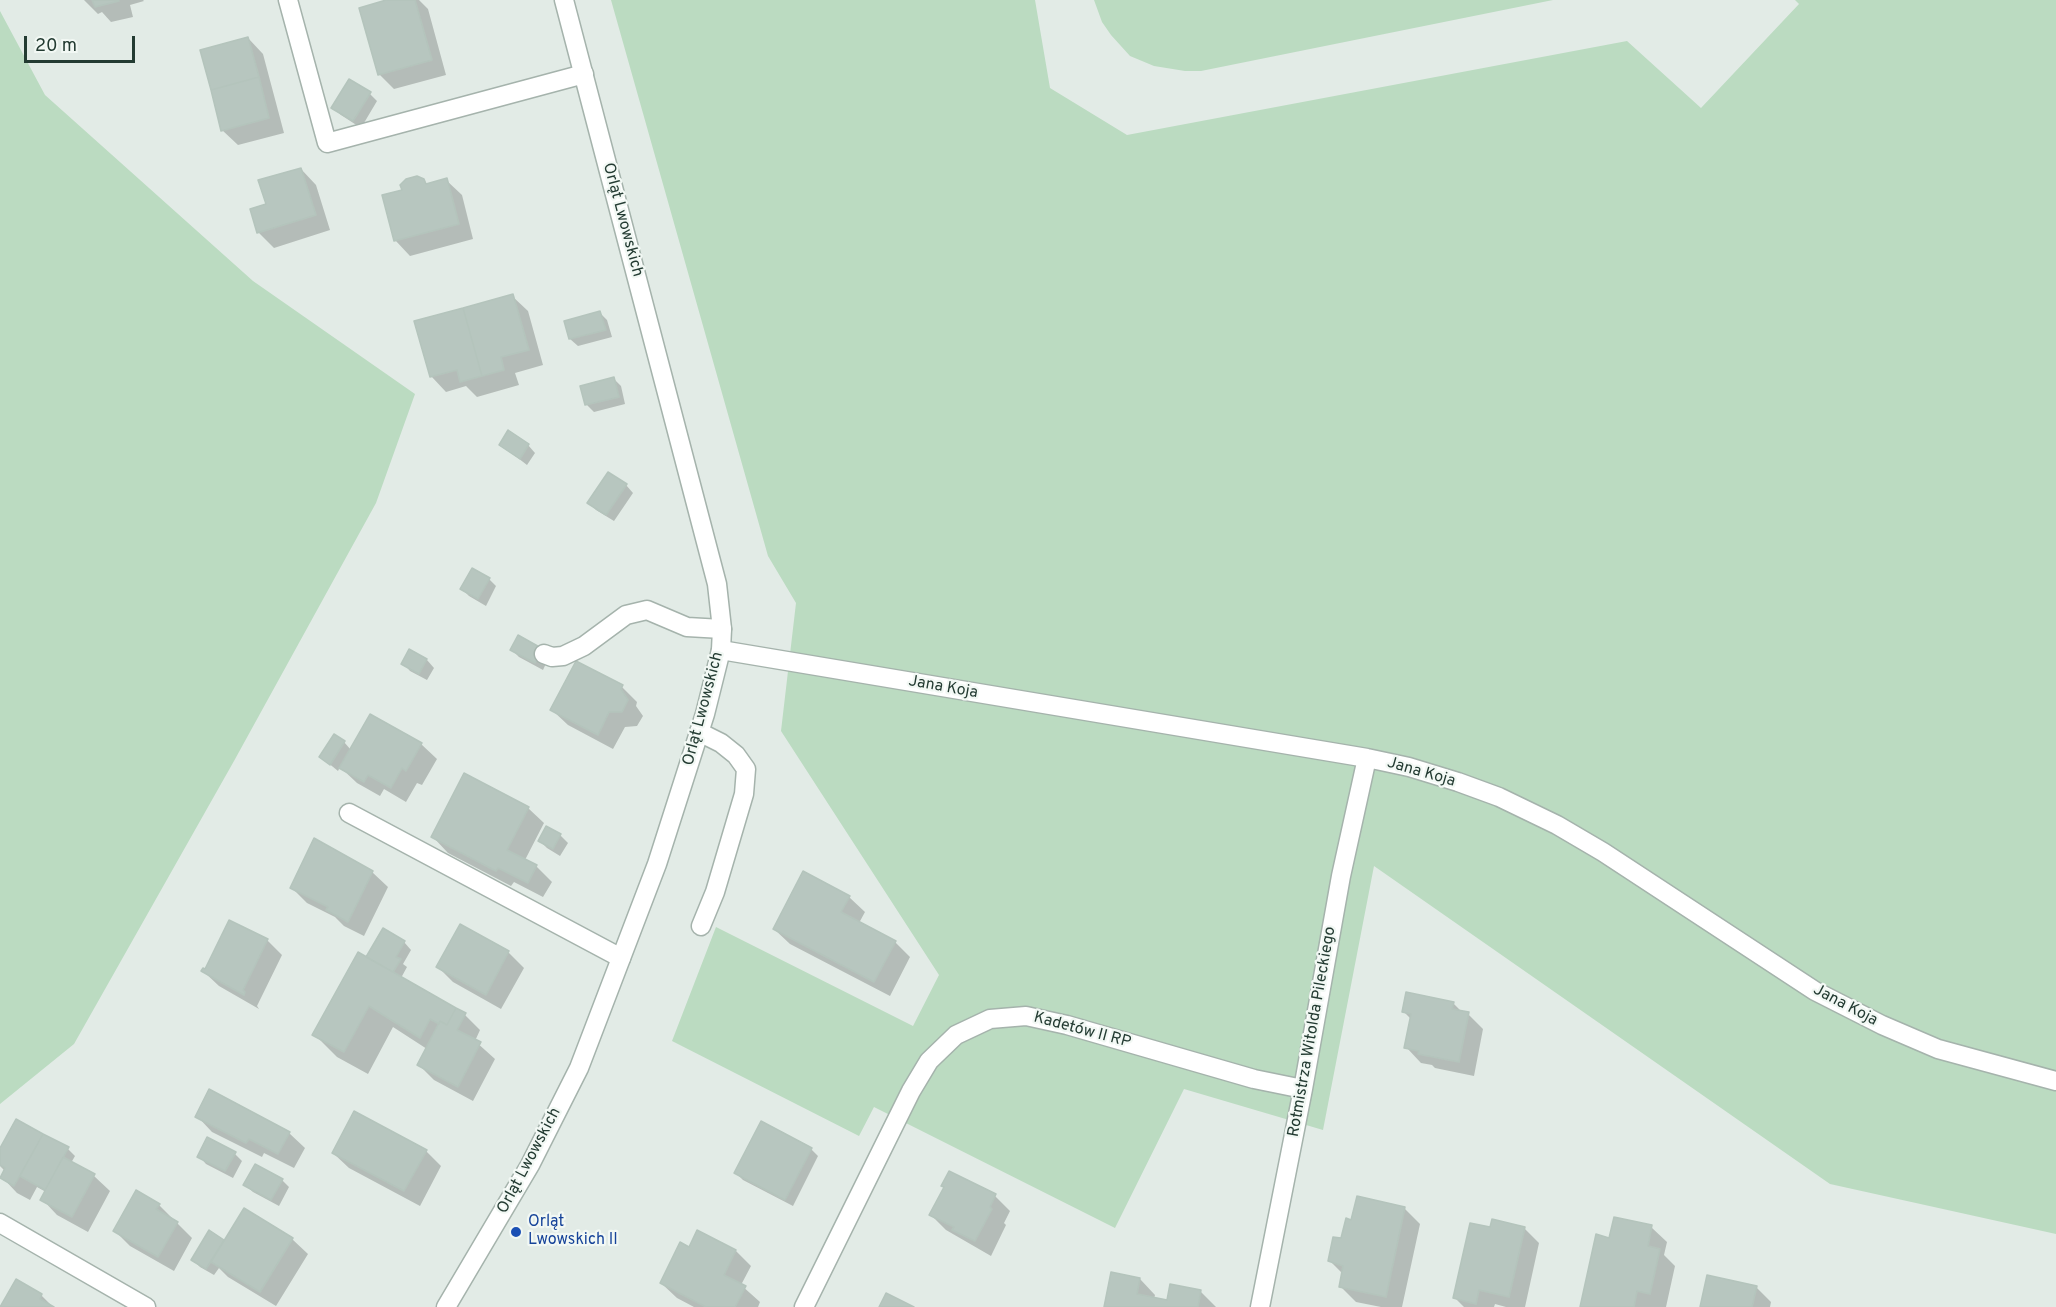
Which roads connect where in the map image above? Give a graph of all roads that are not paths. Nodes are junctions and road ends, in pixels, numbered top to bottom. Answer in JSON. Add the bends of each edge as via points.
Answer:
{"nodes":[{"id":1,"x":288,"y":0,"type":"edge"},
{"id":2,"x":564,"y":0,"type":"edge"},
{"id":3,"x":584,"y":75,"type":"junction"},
{"id":4,"x":722,"y":629,"type":"junction"},
{"id":5,"x":721,"y":650,"type":"junction"},
{"id":6,"x":544,"y":654,"type":"dead end"},
{"id":7,"x":699,"y":732,"type":"junction"},
{"id":8,"x":1366,"y":758,"type":"junction"},
{"id":9,"x":349,"y":813,"type":"dead end"},
{"id":10,"x":700,"y":926,"type":"dead end"},
{"id":11,"x":621,"y":957,"type":"junction"},
{"id":12,"x":2056,"y":1081,"type":"edge"},
{"id":13,"x":1303,"y":1089,"type":"junction"},
{"id":14,"x":0,"y":1222,"type":"edge"},
{"id":15,"x":146,"y":1307,"type":"edge"},
{"id":16,"x":446,"y":1307,"type":"edge"},
{"id":17,"x":804,"y":1307,"type":"edge"},
{"id":18,"x":1260,"y":1307,"type":"edge"}],
"edges":[{"from":1,"to":3,"type":"street","via":[[327,143]]},
{"from":2,"to":3,"type":"street","name":"Orląt Lwowskich"},
{"from":3,"to":4,"type":"street","name":"Orląt Lwowskich","via":[[717,585]]},
{"from":4,"to":5,"type":"street","name":"Orląt Lwowskich"},
{"from":4,"to":6,"type":"street","via":[[687,627],[646,610],[627,615],[563,656]]},
{"from":5,"to":7,"type":"street","name":"Orląt Lwowskich"},
{"from":5,"to":8,"type":"street","name":"Jana Koja"},
{"from":7,"to":10,"type":"street","via":[[721,743],[746,769],[744,794],[715,892]]},
{"from":7,"to":11,"type":"street","name":"Orląt Lwowskich","via":[[657,864]]},
{"from":8,"to":12,"type":"street","name":"Jana Koja","via":[[1458,782],[1557,825],[1815,991],[1882,1025],[1938,1049]]},
{"from":8,"to":13,"type":"street","name":"Rotmistrza Witolda Pileckiego"},
{"from":9,"to":11,"type":"street"},
{"from":11,"to":16,"type":"street","name":"Orląt Lwowskich","via":[[579,1068],[530,1165]]},
{"from":13,"to":17,"type":"street","name":"Kadetów II RP","via":[[1254,1079],[1067,1025],[1026,1016],[990,1019],[956,1035],[929,1061]]},
{"from":13,"to":18,"type":"street","name":"Rotmistrza Witolda Pileckiego"},
{"from":14,"to":15,"type":"street"}]}
